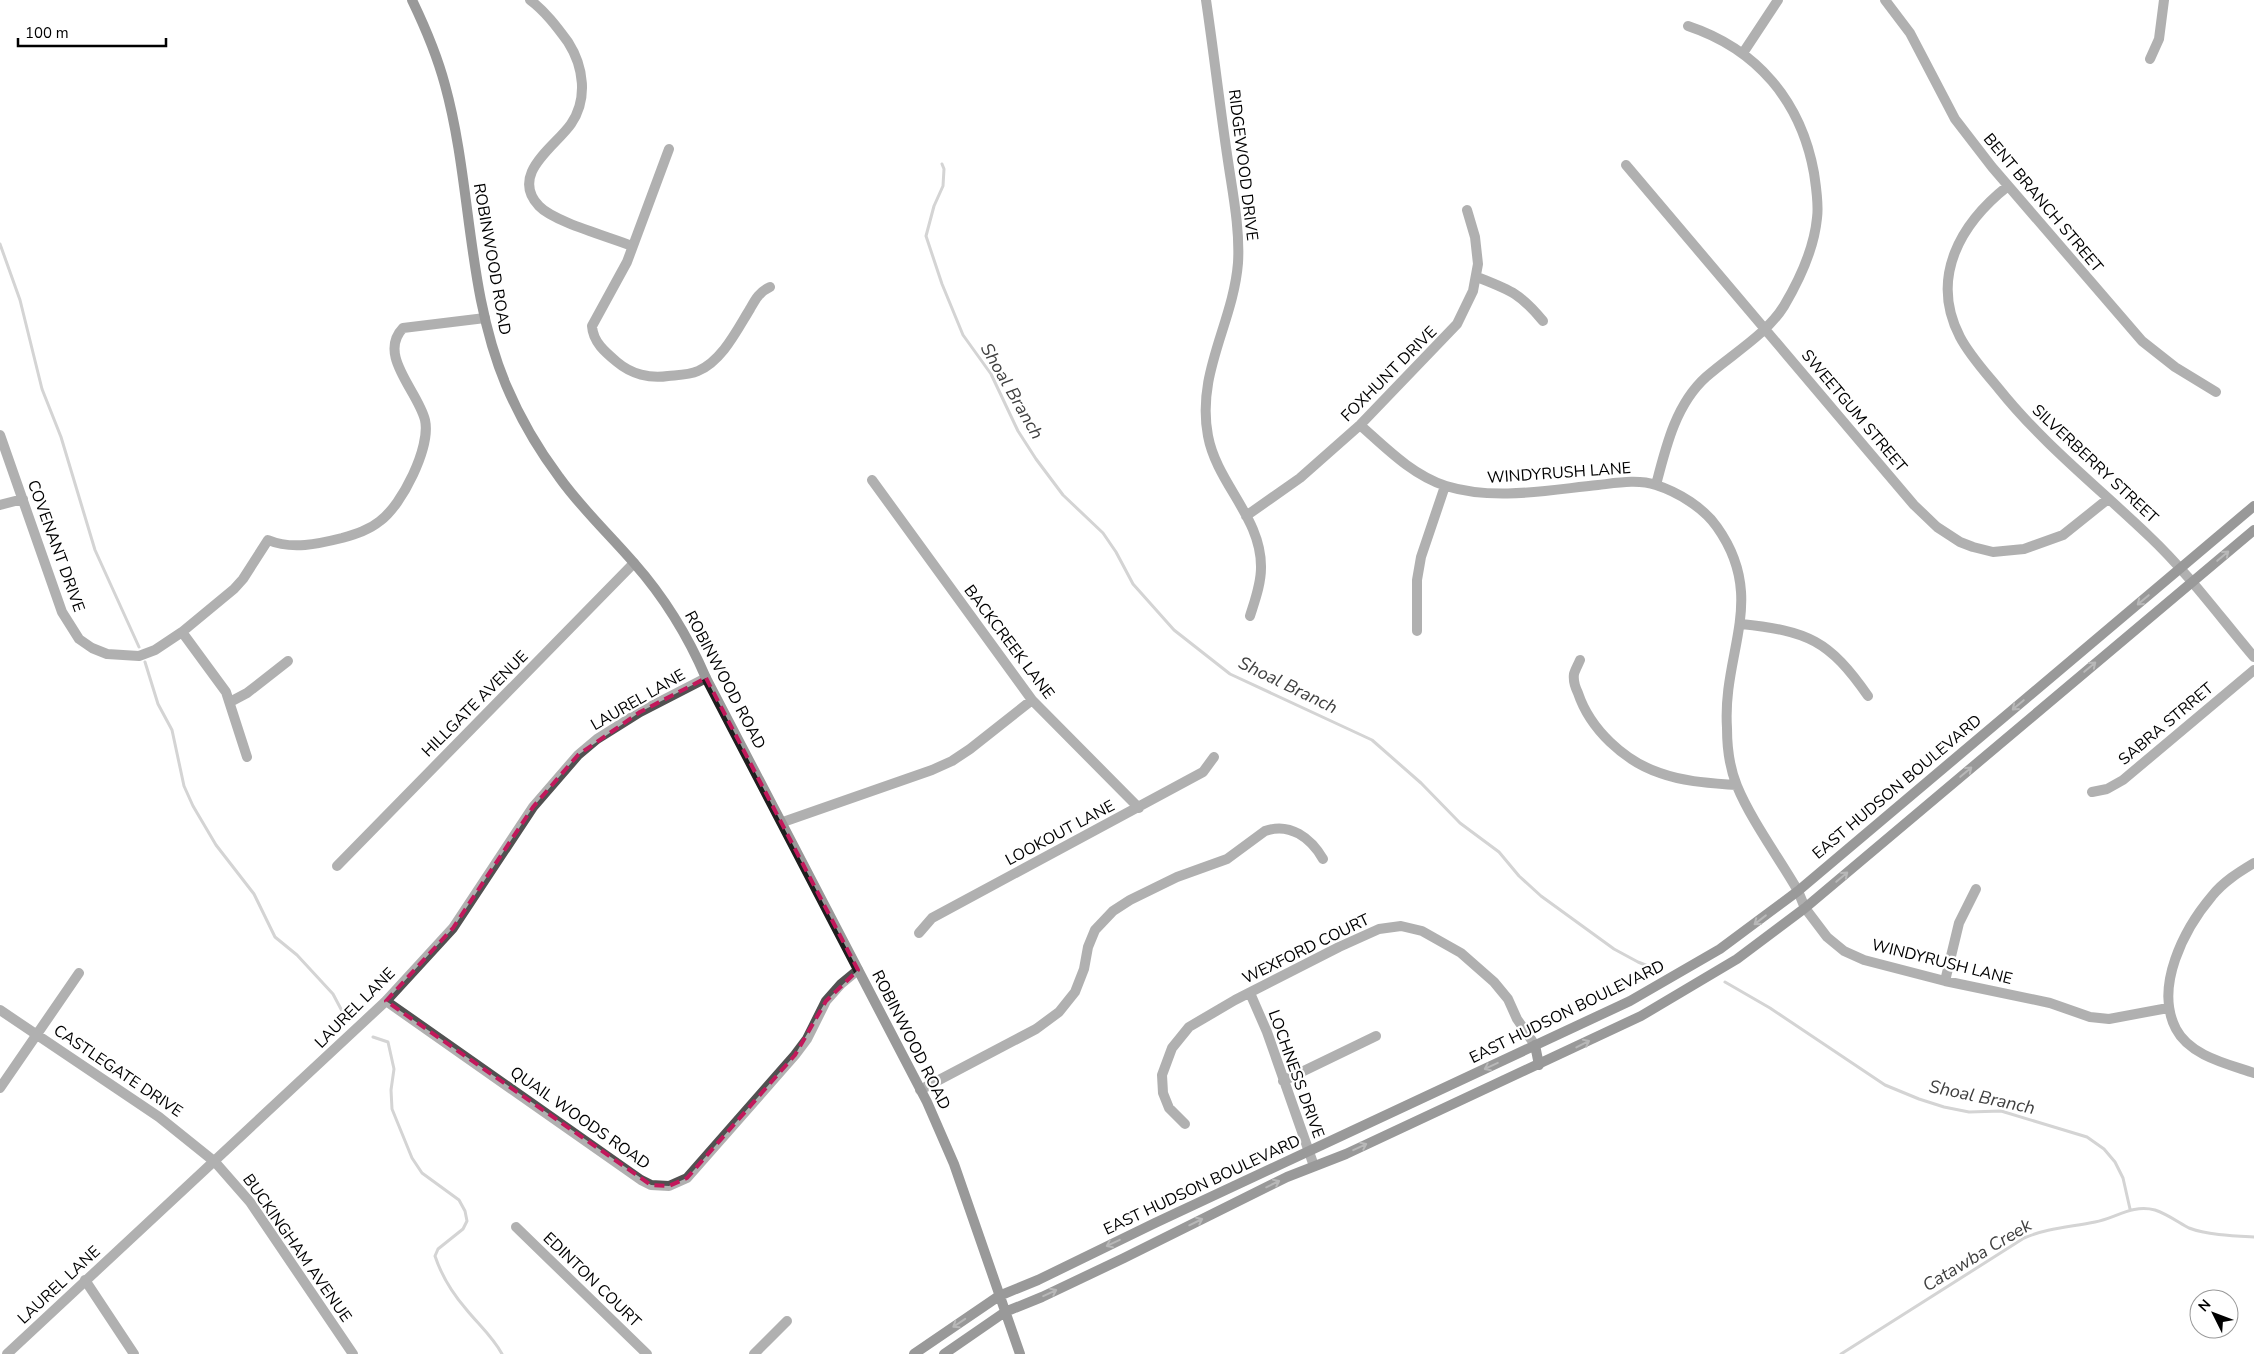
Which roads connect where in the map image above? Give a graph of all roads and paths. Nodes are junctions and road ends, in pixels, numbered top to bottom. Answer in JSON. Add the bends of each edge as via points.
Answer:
{"nodes":[{"id":1,"x":412,"y":0,"type":"edge"},
{"id":2,"x":530,"y":0,"type":"edge"},
{"id":3,"x":1206,"y":0,"type":"edge"},
{"id":4,"x":1778,"y":0,"type":"edge"},
{"id":5,"x":1885,"y":0,"type":"edge"},
{"id":6,"x":2164,"y":0,"type":"edge"},
{"id":7,"x":1688,"y":26,"type":"dead end"},
{"id":8,"x":1743,"y":54,"type":"junction"},
{"id":9,"x":2150,"y":59,"type":"dead end"},
{"id":10,"x":669,"y":149,"type":"dead end"},
{"id":11,"x":1626,"y":165,"type":"dead end"},
{"id":12,"x":2008,"y":186,"type":"junction"},
{"id":13,"x":1467,"y":210,"type":"dead end"},
{"id":14,"x":632,"y":246,"type":"junction"},
{"id":15,"x":1477,"y":277,"type":"junction"},
{"id":16,"x":770,"y":287,"type":"dead end"},
{"id":17,"x":485,"y":318,"type":"junction"},
{"id":18,"x":1544,"y":321,"type":"dead end"},
{"id":19,"x":1765,"y":328,"type":"junction"},
{"id":20,"x":2216,"y":392,"type":"dead end"},
{"id":21,"x":1360,"y":425,"type":"junction"},
{"id":22,"x":0,"y":435,"type":"edge"},
{"id":23,"x":872,"y":480,"type":"dead end"},
{"id":24,"x":1656,"y":485,"type":"junction"},
{"id":25,"x":1445,"y":486,"type":"junction"},
{"id":26,"x":23,"y":499,"type":"junction"},
{"id":27,"x":2108,"y":499,"type":"junction"},
{"id":28,"x":0,"y":505,"type":"edge"},
{"id":29,"x":2254,"y":506,"type":"edge"},
{"id":30,"x":1246,"y":516,"type":"junction"},
{"id":31,"x":2254,"y":530,"type":"edge"},
{"id":32,"x":634,"y":564,"type":"junction"},
{"id":33,"x":2180,"y":569,"type":"junction"},
{"id":34,"x":2191,"y":582,"type":"junction"},
{"id":35,"x":1250,"y":616,"type":"dead end"},
{"id":36,"x":1741,"y":624,"type":"junction"},
{"id":37,"x":1417,"y":631,"type":"dead end"},
{"id":38,"x":182,"y":632,"type":"junction"},
{"id":39,"x":2254,"y":658,"type":"edge"},
{"id":40,"x":1580,"y":660,"type":"dead end"},
{"id":41,"x":288,"y":661,"type":"dead end"},
{"id":42,"x":2254,"y":670,"type":"edge"},
{"id":43,"x":706,"y":678,"type":"junction"},
{"id":44,"x":1868,"y":696,"type":"dead end"},
{"id":45,"x":1032,"y":700,"type":"junction"},
{"id":46,"x":230,"y":702,"type":"junction"},
{"id":47,"x":247,"y":757,"type":"dead end"},
{"id":48,"x":1214,"y":757,"type":"dead end"},
{"id":49,"x":1736,"y":784,"type":"junction"},
{"id":50,"x":2092,"y":792,"type":"dead end"},
{"id":51,"x":1139,"y":808,"type":"junction"},
{"id":52,"x":782,"y":822,"type":"junction"},
{"id":53,"x":1323,"y":859,"type":"dead end"},
{"id":54,"x":2254,"y":863,"type":"edge"},
{"id":55,"x":337,"y":866,"type":"dead end"},
{"id":56,"x":1976,"y":889,"type":"dead end"},
{"id":57,"x":1798,"y":891,"type":"junction"},
{"id":58,"x":1805,"y":908,"type":"junction"},
{"id":59,"x":919,"y":933,"type":"dead end"},
{"id":60,"x":858,"y":970,"type":"junction"},
{"id":61,"x":79,"y":973,"type":"dead end"},
{"id":62,"x":1945,"y":981,"type":"junction"},
{"id":63,"x":1250,"y":993,"type":"junction"},
{"id":64,"x":386,"y":1001,"type":"junction"},
{"id":65,"x":2168,"y":1008,"type":"junction"},
{"id":66,"x":0,"y":1010,"type":"edge"},
{"id":67,"x":37,"y":1035,"type":"junction"},
{"id":68,"x":1376,"y":1036,"type":"dead end"},
{"id":69,"x":1535,"y":1045,"type":"junction"},
{"id":70,"x":1539,"y":1065,"type":"junction"},
{"id":71,"x":2254,"y":1074,"type":"edge"},
{"id":72,"x":1283,"y":1081,"type":"junction"},
{"id":73,"x":0,"y":1088,"type":"edge"},
{"id":74,"x":920,"y":1090,"type":"junction"},
{"id":75,"x":1185,"y":1124,"type":"dead end"},
{"id":76,"x":1308,"y":1152,"type":"junction"},
{"id":77,"x":215,"y":1162,"type":"junction"},
{"id":78,"x":1314,"y":1166,"type":"junction"},
{"id":79,"x":516,"y":1227,"type":"dead end"},
{"id":80,"x":85,"y":1280,"type":"junction"},
{"id":81,"x":999,"y":1296,"type":"junction"},
{"id":82,"x":1005,"y":1312,"type":"junction"},
{"id":83,"x":787,"y":1321,"type":"dead end"},
{"id":84,"x":7,"y":1354,"type":"edge"},
{"id":85,"x":134,"y":1354,"type":"edge"},
{"id":86,"x":353,"y":1354,"type":"edge"},
{"id":87,"x":647,"y":1354,"type":"edge"},
{"id":88,"x":754,"y":1354,"type":"edge"},
{"id":89,"x":914,"y":1354,"type":"edge"},
{"id":90,"x":944,"y":1354,"type":"edge"},
{"id":91,"x":1020,"y":1354,"type":"edge"}],
"edges":[{"from":1,"to":17,"type":"main road","name":"ROBINWOOD ROAD","via":[[445,86]]},
{"from":2,"to":14,"type":"street","via":[[554,23],[571,46],[580,68],[583,88],[572,123],[533,168],[530,181],[532,196],[543,209],[556,217]]},
{"from":3,"to":30,"type":"street","name":"RIDGEWOOD DRIVE","via":[[1234,199],[1238,250],[1232,294],[1207,380],[1205,420],[1215,462]]},
{"from":4,"to":8,"type":"street"},
{"from":5,"to":12,"type":"street","name":"BENT BRANCH STREET","via":[[1910,34],[1955,119]]},
{"from":6,"to":9,"type":"street","via":[[2159,39]]},
{"from":7,"to":8,"type":"street","via":[[1711,34]]},
{"from":8,"to":19,"type":"street","via":[[1767,75],[1800,123],[1811,159],[1818,217],[1806,262],[1783,308]]},
{"from":10,"to":14,"type":"street"},
{"from":11,"to":19,"type":"street","name":"SWEETGUM STREET"},
{"from":12,"to":20,"type":"street","name":"BENT BRANCH STREET","via":[[2142,341],[2175,367]]},
{"from":12,"to":27,"type":"street","name":"SILVERBERRY STREET","via":[[1975,216],[1956,247],[1949,285],[1956,328],[1966,347],[2022,416]]},
{"from":13,"to":15,"type":"street","name":"FOXHUNT DRIVE","via":[[1475,237]]},
{"from":14,"to":16,"type":"street","via":[[619,278],[592,326],[594,338],[601,347],[618,363],[637,374],[662,377],[705,368],[730,341],[760,293]]},
{"from":15,"to":18,"type":"street","via":[[1511,290],[1528,302]]},
{"from":15,"to":21,"type":"street","name":"FOXHUNT DRIVE","via":[[1462,314],[1450,333]]},
{"from":17,"to":32,"type":"main road","name":"ROBINWOOD ROAD","via":[[515,405],[545,458],[583,508]]},
{"from":17,"to":38,"type":"street","name":"COVENANT DRIVE","via":[[404,328],[398,333],[394,348],[397,366],[414,392],[425,422],[425,438],[393,510],[368,529],[338,539],[291,546],[268,540],[234,589]]},
{"from":19,"to":24,"type":"street","via":[[1694,390],[1674,425]]},
{"from":19,"to":27,"type":"street","name":"SWEETGUM STREET","via":[[1914,505],[1937,527],[1960,542],[1993,552],[2024,549],[2063,535]]},
{"from":21,"to":25,"type":"street","name":"WINDYRUSH LANE","via":[[1413,470]]},
{"from":21,"to":30,"type":"street","name":"FOXHUNT DRIVE","via":[[1306,472]]},
{"from":22,"to":26,"type":"street","name":"COVENANT DRIVE"},
{"from":23,"to":45,"type":"street","name":"BACKCREEK LANE"},
{"from":24,"to":25,"type":"street","name":"WINDYRUSH LANE","via":[[1623,482],[1499,494]]},
{"from":24,"to":36,"type":"street","name":"WINDYRUSH LANE","via":[[1698,508],[1716,525],[1726,541],[1741,582]]},
{"from":25,"to":37,"type":"street","via":[[1421,557],[1417,580]]},
{"from":26,"to":28,"type":"street"},
{"from":26,"to":38,"type":"street","name":"COVENANT DRIVE","via":[[62,612],[79,639],[106,654],[139,656],[155,650]]},
{"from":27,"to":33,"type":"street","name":"SILVERBERRY STREET"},
{"from":29,"to":33,"type":"main road","name":"EAST HUDSON BOULEVARD"},
{"from":30,"to":35,"type":"street","name":"RIDGEWOOD DRIVE","via":[[1261,558],[1259,582]]},
{"from":34,"to":31,"type":"main road","name":"EAST HUDSON BOULEVARD","one_way":true},
{"from":32,"to":43,"type":"main road","name":"ROBINWOOD ROAD","via":[[672,613],[690,642]]},
{"from":32,"to":55,"type":"street","name":"HILLGATE AVENUE"},
{"from":33,"to":34,"type":"street","name":"SILVERBERRY STREET"},
{"from":33,"to":57,"type":"main road","name":"EAST HUDSON BOULEVARD","one_way":true},
{"from":34,"to":39,"type":"street","name":"SILVERBERRY STREET"},
{"from":58,"to":34,"type":"main road","name":"EAST HUDSON BOULEVARD","one_way":true},
{"from":36,"to":44,"type":"street","via":[[1783,629],[1817,643],[1836,656]]},
{"from":36,"to":49,"type":"street","name":"WINDYRUSH LANE","via":[[1726,713]]},
{"from":38,"to":46,"type":"street"},
{"from":40,"to":49,"type":"street","via":[[1574,682],[1581,703],[1593,723],[1621,751],[1639,764],[1680,779]]},
{"from":41,"to":46,"type":"street"},
{"from":42,"to":50,"type":"street","name":"SABRA STRRET","via":[[2124,780]]},
{"from":43,"to":52,"type":"main road","name":"ROBINWOOD ROAD"},
{"from":43,"to":64,"type":"street","name":"LAUREL LANE","via":[[640,712],[578,755],[533,807],[453,928]]},
{"from":45,"to":51,"type":"street","name":"BACKCREEK LANE"},
{"from":45,"to":52,"type":"street","via":[[952,761]]},
{"from":46,"to":47,"type":"street"},
{"from":48,"to":51,"type":"street","name":"LOOKOUT LANE","via":[[1203,772]]},
{"from":49,"to":57,"type":"street","name":"WINDYRUSH LANE"},
{"from":51,"to":59,"type":"street","name":"LOOKOUT LANE","via":[[932,918]]},
{"from":52,"to":60,"type":"main road","name":"ROBINWOOD ROAD"},
{"from":53,"to":74,"type":"street","via":[[1304,836],[1284,828],[1271,828],[1227,859],[1177,877],[1130,900],[1113,911],[1095,930],[1075,992],[1050,1020]]},
{"from":54,"to":65,"type":"street","via":[[2218,890],[2197,916],[2172,969]]},
{"from":56,"to":62,"type":"street","via":[[1959,923]]},
{"from":57,"to":58,"type":"street","name":"WINDYRUSH LANE"},
{"from":57,"to":69,"type":"main road","name":"EAST HUDSON BOULEVARD","one_way":true,"via":[[1737,938],[1658,986]]},
{"from":58,"to":62,"type":"street","name":"WINDYRUSH LANE","via":[[1827,937],[1844,951],[1864,960]]},
{"from":70,"to":58,"type":"main road","name":"EAST HUDSON BOULEVARD","one_way":true,"via":[[1695,986]]},
{"from":60,"to":64,"type":"street","name":"QUAIL WOODS ROAD","via":[[826,1001],[807,1039],[745,1113],[687,1178],[670,1186],[650,1186]]},
{"from":60,"to":74,"type":"main road","name":"ROBINWOOD ROAD"},
{"from":61,"to":67,"type":"street"},
{"from":62,"to":65,"type":"street","name":"WINDYRUSH LANE","via":[[2050,1003],[2090,1017],[2109,1019]]},
{"from":63,"to":69,"type":"street","name":"WEXFORD COURT","via":[[1378,929],[1401,926],[1422,931],[1442,941],[1478,966],[1508,999]]},
{"from":63,"to":72,"type":"street","name":"LOCHNESS DRIVE"},
{"from":63,"to":75,"type":"street","name":"WEXFORD COURT","via":[[1197,1021],[1172,1048],[1162,1075],[1163,1093],[1169,1108]]},
{"from":64,"to":77,"type":"street","name":"LAUREL LANE"},
{"from":65,"to":71,"type":"street","via":[[2176,1030],[2201,1053]]},
{"from":66,"to":67,"type":"street","name":"CASTLEGATE DRIVE"},
{"from":67,"to":73,"type":"street"},
{"from":67,"to":77,"type":"street","name":"CASTLEGATE DRIVE","via":[[159,1117]]},
{"from":68,"to":72,"type":"street"},
{"from":69,"to":70,"type":"main road"},
{"from":69,"to":76,"type":"main road","name":"EAST HUDSON BOULEVARD","one_way":true},
{"from":78,"to":70,"type":"main road","name":"EAST HUDSON BOULEVARD","one_way":true},
{"from":72,"to":76,"type":"street","name":"LOCHNESS DRIVE"},
{"from":74,"to":81,"type":"main road","name":"ROBINWOOD ROAD","via":[[954,1164]]},
{"from":76,"to":78,"type":"street","name":"LOCHNESS DRIVE"},
{"from":76,"to":81,"type":"main road","name":"EAST HUDSON BOULEVARD","one_way":true},
{"from":77,"to":80,"type":"street","name":"LAUREL LANE"},
{"from":77,"to":86,"type":"street","name":"BUCKINGHAM AVENUE","via":[[250,1202]]},
{"from":82,"to":78,"type":"main road","name":"EAST HUDSON BOULEVARD","one_way":true},
{"from":79,"to":87,"type":"street","name":"EDINTON COURT"},
{"from":80,"to":84,"type":"street","name":"LAUREL LANE"},
{"from":80,"to":85,"type":"street"},
{"from":81,"to":82,"type":"main road","name":"ROBINWOOD ROAD"},
{"from":81,"to":89,"type":"main road","name":"EAST HUDSON BOULEVARD","one_way":true},
{"from":82,"to":90,"type":"main road","name":"EAST HUDSON BOULEVARD"},
{"from":82,"to":91,"type":"main road","name":"ROBINWOOD ROAD"},
{"from":83,"to":88,"type":"street"}]}
